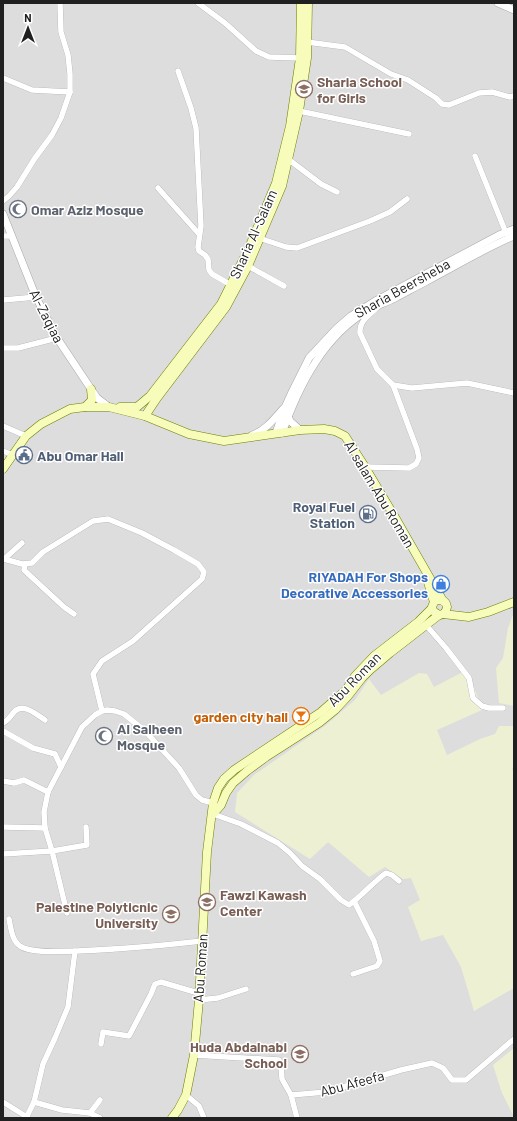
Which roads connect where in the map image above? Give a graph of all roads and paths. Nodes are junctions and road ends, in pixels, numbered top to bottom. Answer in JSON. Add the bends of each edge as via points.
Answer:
{"nodes":[{"id":1,"x":60,"y":3,"type":"edge"},
{"id":2,"x":198,"y":3,"type":"edge"},
{"id":3,"x":301,"y":3,"type":"edge"},
{"id":4,"x":308,"y":3,"type":"edge"},
{"id":5,"x":498,"y":3,"type":"edge"},
{"id":6,"x":514,"y":10,"type":"edge"},
{"id":7,"x":307,"y":42,"type":"junction"},
{"id":8,"x":300,"y":58,"type":"junction"},
{"id":9,"x":178,"y":71,"type":"dead end"},
{"id":10,"x":3,"y":78,"type":"edge"},
{"id":11,"x":70,"y":92,"type":"junction"},
{"id":12,"x":514,"y":96,"type":"edge"},
{"id":13,"x":299,"y":111,"type":"junction"},
{"id":14,"x":409,"y":134,"type":"dead end"},
{"id":15,"x":475,"y":156,"type":"dead end"},
{"id":16,"x":288,"y":159,"type":"junction"},
{"id":17,"x":158,"y":188,"type":"dead end"},
{"id":18,"x":337,"y":192,"type":"dead end"},
{"id":19,"x":407,"y":199,"type":"dead end"},
{"id":20,"x":3,"y":200,"type":"edge"},
{"id":21,"x":3,"y":214,"type":"edge"},
{"id":22,"x":514,"y":230,"type":"edge"},
{"id":23,"x":506,"y":232,"type":"junction"},
{"id":24,"x":199,"y":234,"type":"junction"},
{"id":25,"x":3,"y":236,"type":"edge"},
{"id":26,"x":11,"y":236,"type":"junction"},
{"id":27,"x":514,"y":236,"type":"edge"},
{"id":28,"x":259,"y":238,"type":"junction"},
{"id":29,"x":248,"y":266,"type":"junction"},
{"id":30,"x":231,"y":285,"type":"junction"},
{"id":31,"x":284,"y":286,"type":"dead end"},
{"id":32,"x":36,"y":297,"type":"junction"},
{"id":33,"x":3,"y":300,"type":"edge"},
{"id":34,"x":380,"y":305,"type":"junction"},
{"id":35,"x":57,"y":338,"type":"junction"},
{"id":36,"x":3,"y":348,"type":"edge"},
{"id":37,"x":393,"y":385,"type":"junction"},
{"id":38,"x":91,"y":389,"type":"junction"},
{"id":39,"x":514,"y":393,"type":"edge"},
{"id":40,"x":287,"y":404,"type":"junction"},
{"id":41,"x":85,"y":407,"type":"junction"},
{"id":42,"x":109,"y":407,"type":"junction"},
{"id":43,"x":145,"y":416,"type":"junction"},
{"id":44,"x":288,"y":416,"type":"junction"},
{"id":45,"x":3,"y":426,"type":"edge"},
{"id":46,"x":300,"y":430,"type":"junction"},
{"id":47,"x":279,"y":433,"type":"junction"},
{"id":48,"x":26,"y":436,"type":"junction"},
{"id":49,"x":240,"y":439,"type":"junction"},
{"id":50,"x":3,"y":451,"type":"edge"},
{"id":51,"x":13,"y":455,"type":"junction"},
{"id":52,"x":365,"y":467,"type":"junction"},
{"id":53,"x":3,"y":469,"type":"edge"},
{"id":54,"x":22,"y":543,"type":"dead end"},
{"id":55,"x":4,"y":560,"type":"edge"},
{"id":56,"x":25,"y":564,"type":"junction"},
{"id":57,"x":422,"y":565,"type":"junction"},
{"id":58,"x":514,"y":602,"type":"edge"},
{"id":59,"x":433,"y":605,"type":"junction"},
{"id":60,"x":443,"y":609,"type":"junction"},
{"id":61,"x":74,"y":614,"type":"dead end"},
{"id":62,"x":426,"y":625,"type":"junction"},
{"id":63,"x":503,"y":708,"type":"dead end"},
{"id":64,"x":102,"y":711,"type":"junction"},
{"id":65,"x":45,"y":720,"type":"dead end"},
{"id":66,"x":3,"y":723,"type":"edge"},
{"id":67,"x":3,"y":731,"type":"edge"},
{"id":68,"x":61,"y":767,"type":"junction"},
{"id":69,"x":3,"y":781,"type":"edge"},
{"id":70,"x":48,"y":792,"type":"junction"},
{"id":71,"x":213,"y":803,"type":"junction"},
{"id":72,"x":213,"y":814,"type":"junction"},
{"id":73,"x":3,"y":827,"type":"edge"},
{"id":74,"x":86,"y":827,"type":"dead end"},
{"id":75,"x":45,"y":828,"type":"junction"},
{"id":76,"x":52,"y":851,"type":"junction"},
{"id":77,"x":3,"y":854,"type":"edge"},
{"id":78,"x":399,"y":881,"type":"dead end"},
{"id":79,"x":354,"y":902,"type":"junction"},
{"id":80,"x":67,"y":914,"type":"dead end"},
{"id":81,"x":9,"y":919,"type":"dead end"},
{"id":82,"x":202,"y":941,"type":"junction"},
{"id":83,"x":75,"y":951,"type":"junction"},
{"id":84,"x":353,"y":974,"type":"dead end"},
{"id":85,"x":246,"y":989,"type":"dead end"},
{"id":86,"x":199,"y":996,"type":"junction"},
{"id":87,"x":514,"y":1039,"type":"edge"},
{"id":88,"x":101,"y":1044,"type":"dead end"},
{"id":89,"x":194,"y":1055,"type":"junction"},
{"id":90,"x":186,"y":1095,"type":"junction"},
{"id":91,"x":291,"y":1095,"type":"junction"},
{"id":92,"x":100,"y":1100,"type":"dead end"},
{"id":93,"x":3,"y":1102,"type":"edge"},
{"id":94,"x":34,"y":1102,"type":"junction"},
{"id":95,"x":90,"y":1113,"type":"junction"},
{"id":96,"x":27,"y":1117,"type":"edge"},
{"id":97,"x":100,"y":1118,"type":"edge"},
{"id":98,"x":172,"y":1118,"type":"edge"},
{"id":99,"x":204,"y":1118,"type":"edge"},
{"id":100,"x":297,"y":1118,"type":"edge"}],
"edges":[{"from":1,"to":11,"type":"street","via":[[61,32],[68,54]]},
{"from":2,"to":8,"type":"street","via":[[256,51],[269,57]]},
{"from":3,"to":8,"type":"main road","name":"Sharia Al-Salam"},
{"from":4,"to":7,"type":"main road","name":"Sharia Al-Salam"},
{"from":5,"to":6,"type":"street"},
{"from":7,"to":12,"type":"street","via":[[345,47],[391,74],[408,80],[448,106],[479,94],[492,92]]},
{"from":7,"to":13,"type":"main road","name":"Sharia Al-Salam"},
{"from":8,"to":30,"type":"main road","name":"Sharia Al-Salam","via":[[290,126],[276,183]]},
{"from":9,"to":24,"type":"street","via":[[196,128],[201,226]]},
{"from":10,"to":11,"type":"street","via":[[32,90]]},
{"from":11,"to":20,"type":"street","via":[[52,135],[17,187]]},
{"from":13,"to":14,"type":"street"},
{"from":13,"to":16,"type":"main road","name":"Sharia Al-Salam"},
{"from":15,"to":23,"type":"street"},
{"from":16,"to":18,"type":"street","via":[[321,184]]},
{"from":16,"to":28,"type":"main road","name":"Sharia Al-Salam","via":[[282,186]]},
{"from":17,"to":24,"type":"street"},
{"from":19,"to":28,"type":"street","via":[[390,212],[370,221],[297,248]]},
{"from":21,"to":26,"type":"street","name":"Al-Zaqiaa"},
{"from":22,"to":23,"type":"street","name":"Sharia Beersheba"},
{"from":23,"to":40,"type":"street","name":"Sharia Beersheba","via":[[351,316],[309,358]]},
{"from":24,"to":30,"type":"street","via":[[198,247],[207,257],[210,272]]},
{"from":25,"to":26,"type":"street"},
{"from":26,"to":32,"type":"street","name":"Al-Zaqiaa"},
{"from":27,"to":34,"type":"street","name":"Sharia Beersheba"},
{"from":28,"to":29,"type":"main road","name":"Sharia Al-Salam"},
{"from":29,"to":31,"type":"street"},
{"from":29,"to":43,"type":"main road","name":"Sharia Al-Salam","via":[[226,307]]},
{"from":30,"to":42,"type":"main road","name":"Sharia Al-Salam","via":[[221,304],[150,396],[137,407]]},
{"from":32,"to":33,"type":"street"},
{"from":32,"to":35,"type":"street","name":"Al-Zaqiaa"},
{"from":34,"to":37,"type":"street","via":[[362,323],[360,333],[377,368]]},
{"from":34,"to":44,"type":"street","name":"Sharia Beersheba","via":[[354,320],[330,343],[311,368]]},
{"from":35,"to":36,"type":"street","via":[[18,348]]},
{"from":35,"to":38,"type":"street","name":"Al-Zaqiaa"},
{"from":37,"to":39,"type":"street","via":[[412,388],[467,383]]},
{"from":37,"to":52,"type":"street","via":[[419,458],[416,464],[409,468]]},
{"from":38,"to":41,"type":"main road","via":[[92,400]]},
{"from":38,"to":42,"type":"street","name":"Al-Zaqiaa","via":[[97,398]]},
{"from":40,"to":47,"type":"street","name":"Sharia Beersheba"},
{"from":40,"to":49,"type":"street","via":[[273,421],[257,434]]},
{"from":41,"to":42,"type":"main road"},
{"from":41,"to":48,"type":"main road","via":[[70,409],[41,424]]},
{"from":42,"to":43,"type":"main road"},
{"from":43,"to":49,"type":"main road","name":"Al salam Abu Roman","via":[[190,434],[224,441]]},
{"from":44,"to":46,"type":"street"},
{"from":44,"to":47,"type":"street","name":"Sharia Beersheba"},
{"from":45,"to":48,"type":"street"},
{"from":46,"to":47,"type":"main road","name":"Al salam Abu Roman"},
{"from":46,"to":52,"type":"main road","name":"Al salam Abu Roman","via":[[324,429],[345,436]]},
{"from":47,"to":49,"type":"main road","name":"Al salam Abu Roman"},
{"from":48,"to":51,"type":"main road"},
{"from":50,"to":51,"type":"street"},
{"from":51,"to":53,"type":"main road"},
{"from":52,"to":57,"type":"main road","name":"Al salam Abu Roman"},
{"from":54,"to":55,"type":"street"},
{"from":55,"to":56,"type":"street"},
{"from":56,"to":61,"type":"street","via":[[24,570]]},
{"from":56,"to":64,"type":"street","via":[[34,561],[43,552],[93,521],[108,519],[174,550],[198,564],[204,572],[202,579],[133,641],[102,661],[93,674]]},
{"from":57,"to":59,"type":"main road"},
{"from":57,"to":60,"type":"main road"},
{"from":58,"to":60,"type":"main road","via":[[469,617]]},
{"from":59,"to":60,"type":"main road","via":[[438,600]]},
{"from":59,"to":60,"type":"main road","via":[[434,613]]},
{"from":59,"to":71,"type":"main road","name":"Abu Roman","via":[[418,622],[374,656],[346,690],[321,712],[234,770],[218,788]]},
{"from":60,"to":62,"type":"main road","name":"Abu Roman"},
{"from":62,"to":63,"type":"street","via":[[469,678],[473,698],[482,706]]},
{"from":62,"to":72,"type":"main road","name":"Abu Roman","via":[[370,670],[335,710],[247,771],[233,784]]},
{"from":64,"to":68,"type":"street","via":[[82,727]]},
{"from":64,"to":71,"type":"street","via":[[116,711],[145,731],[179,768],[196,794],[202,800]]},
{"from":65,"to":66,"type":"street","via":[[22,708],[16,710],[10,719]]},
{"from":67,"to":68,"type":"street","via":[[33,748],[55,754]]},
{"from":68,"to":70,"type":"street"},
{"from":69,"to":70,"type":"street","via":[[14,783],[24,780]]},
{"from":70,"to":75,"type":"street","via":[[44,812]]},
{"from":71,"to":72,"type":"main road","name":"Abu Roman"},
{"from":72,"to":79,"type":"street","via":[[241,824],[278,843],[341,900],[349,905]]},
{"from":72,"to":82,"type":"main road","name":"Abu Roman","via":[[207,852]]},
{"from":73,"to":75,"type":"street"},
{"from":74,"to":76,"type":"street","via":[[87,845]]},
{"from":75,"to":76,"type":"street"},
{"from":76,"to":77,"type":"street"},
{"from":76,"to":80,"type":"street"},
{"from":78,"to":79,"type":"street","via":[[386,873]]},
{"from":79,"to":84,"type":"street","via":[[374,941],[380,961],[377,966]]},
{"from":81,"to":83,"type":"street","via":[[17,944],[28,950]]},
{"from":82,"to":83,"type":"street","via":[[152,947]]},
{"from":82,"to":86,"type":"main road","name":"Abu Roman"},
{"from":83,"to":94,"type":"street","via":[[68,1006],[43,1064]]},
{"from":85,"to":86,"type":"street","via":[[218,998]]},
{"from":86,"to":88,"type":"street","via":[[161,982],[155,984],[129,1036],[103,1032]]},
{"from":86,"to":89,"type":"main road","name":"Abu Roman"},
{"from":87,"to":91,"type":"street","name":"Abu Afeefa","via":[[466,1080],[452,1080],[443,1068],[432,1063],[326,1092]]},
{"from":89,"to":90,"type":"main road","name":"Abu Roman"},
{"from":89,"to":91,"type":"street","via":[[279,1060],[282,1079]]},
{"from":90,"to":98,"type":"main road","name":"Abu Roman"},
{"from":90,"to":99,"type":"street","via":[[199,1106]]},
{"from":91,"to":100,"type":"street"},
{"from":92,"to":95,"type":"street"},
{"from":93,"to":96,"type":"street"},
{"from":94,"to":95,"type":"street","via":[[62,1110]]},
{"from":94,"to":96,"type":"street"},
{"from":95,"to":97,"type":"street"}]}
